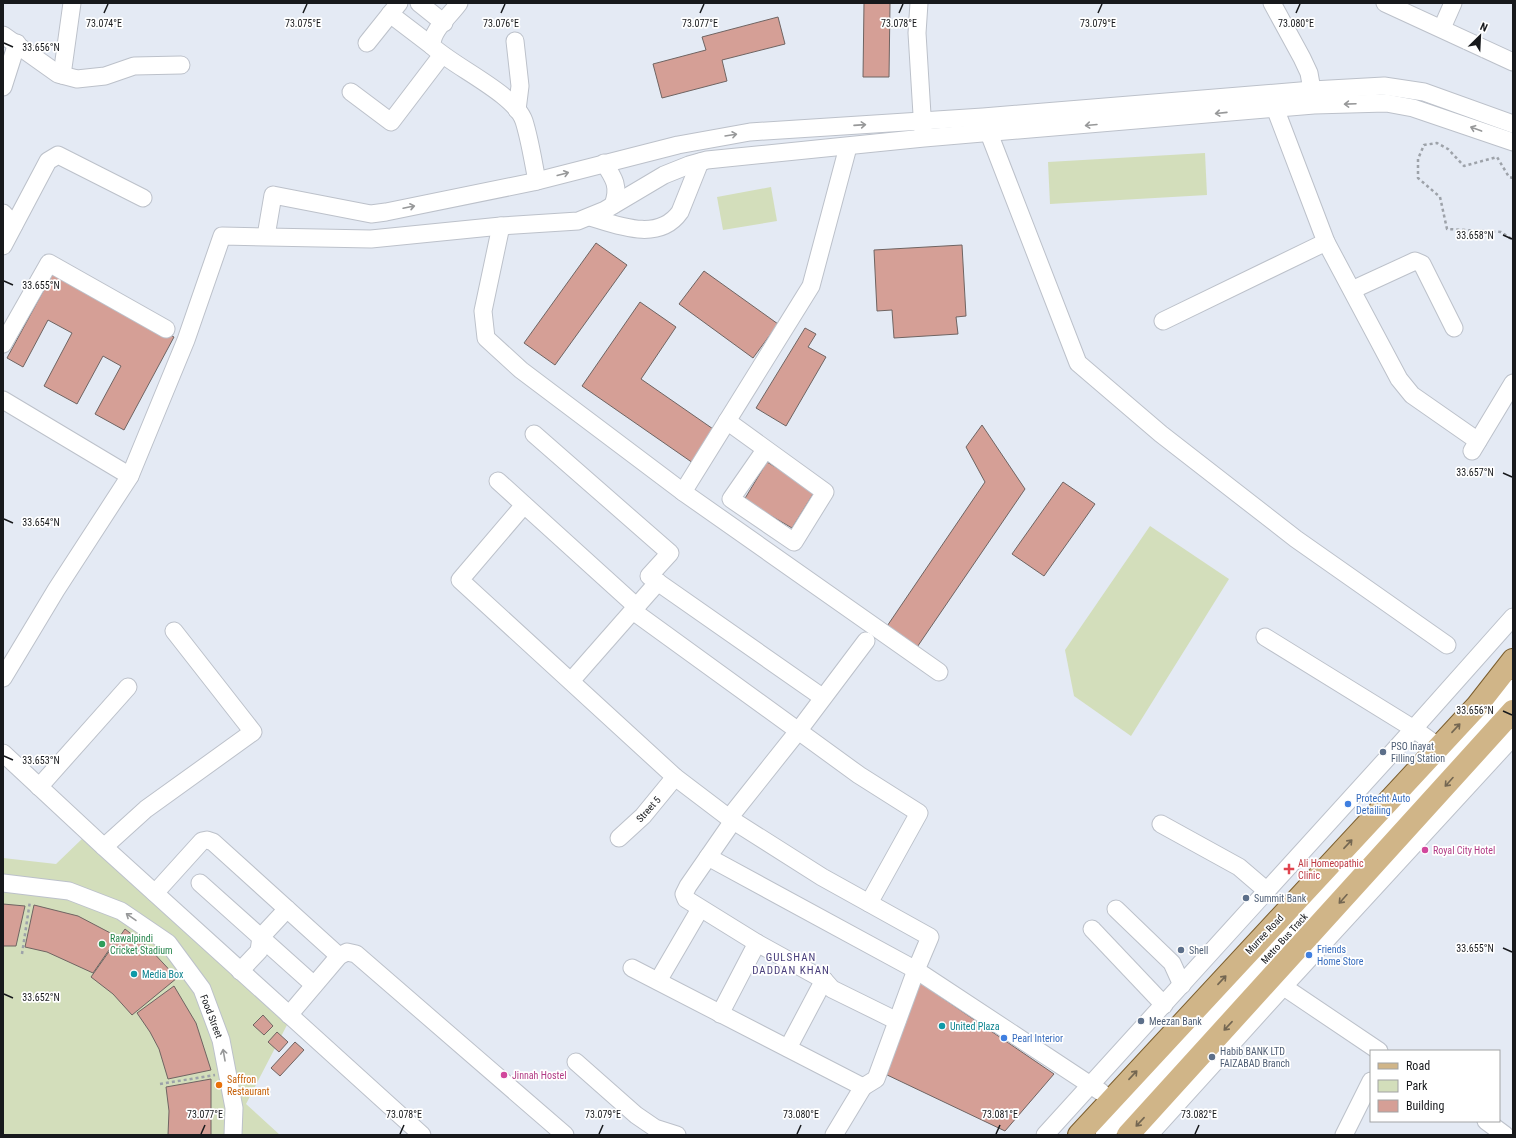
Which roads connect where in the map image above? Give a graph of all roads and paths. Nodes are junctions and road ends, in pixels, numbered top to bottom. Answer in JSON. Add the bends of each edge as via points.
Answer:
{"nodes":[{"id":1,"x":72,"y":3,"type":"edge"},
{"id":2,"x":419,"y":3,"type":"edge"},
{"id":3,"x":459,"y":3,"type":"edge"},
{"id":4,"x":919,"y":3,"type":"edge"},
{"id":5,"x":1272,"y":3,"type":"edge"},
{"id":6,"x":1385,"y":3,"type":"edge"},
{"id":7,"x":1453,"y":3,"type":"edge"},
{"id":8,"x":395,"y":8,"type":"edge"},
{"id":9,"x":444,"y":23,"type":"junction"},
{"id":10,"x":1442,"y":28,"type":"junction"},
{"id":11,"x":10,"y":39,"type":"edge"},
{"id":12,"x":515,"y":41,"type":"dead end"},
{"id":13,"x":367,"y":43,"type":"dead end"},
{"id":14,"x":437,"y":50,"type":"junction"},
{"id":15,"x":1513,"y":62,"type":"edge"},
{"id":16,"x":181,"y":65,"type":"dead end"},
{"id":17,"x":62,"y":75,"type":"junction"},
{"id":18,"x":3,"y":88,"type":"edge"},
{"id":19,"x":351,"y":92,"type":"dead end"},
{"id":20,"x":1313,"y":97,"type":"junction"},
{"id":21,"x":1275,"y":108,"type":"junction"},
{"id":22,"x":517,"y":110,"type":"junction"},
{"id":23,"x":983,"y":117,"type":"junction"},
{"id":24,"x":1513,"y":124,"type":"edge"},
{"id":25,"x":923,"y":129,"type":"junction"},
{"id":26,"x":989,"y":133,"type":"junction"},
{"id":27,"x":702,"y":140,"type":"junction"},
{"id":28,"x":1513,"y":142,"type":"edge"},
{"id":29,"x":848,"y":147,"type":"junction"},
{"id":30,"x":704,"y":161,"type":"junction"},
{"id":31,"x":604,"y":163,"type":"junction"},
{"id":32,"x":1513,"y":178,"type":"edge"},
{"id":33,"x":537,"y":181,"type":"junction"},
{"id":34,"x":143,"y":198,"type":"dead end"},
{"id":35,"x":613,"y":205,"type":"junction"},
{"id":36,"x":371,"y":214,"type":"junction"},
{"id":37,"x":590,"y":217,"type":"junction"},
{"id":38,"x":9,"y":219,"type":"edge"},
{"id":39,"x":501,"y":226,"type":"junction"},
{"id":40,"x":266,"y":236,"type":"junction"},
{"id":41,"x":371,"y":239,"type":"junction"},
{"id":42,"x":1513,"y":240,"type":"edge"},
{"id":43,"x":1326,"y":242,"type":"junction"},
{"id":44,"x":3,"y":246,"type":"edge"},
{"id":45,"x":1352,"y":290,"type":"junction"},
{"id":46,"x":1163,"y":321,"type":"dead end"},
{"id":47,"x":1454,"y":328,"type":"dead end"},
{"id":48,"x":166,"y":329,"type":"dead end"},
{"id":49,"x":3,"y":344,"type":"edge"},
{"id":50,"x":1511,"y":392,"type":"edge"},
{"id":51,"x":3,"y":400,"type":"edge"},
{"id":52,"x":727,"y":421,"type":"junction"},
{"id":53,"x":534,"y":434,"type":"dead end"},
{"id":54,"x":766,"y":450,"type":"junction"},
{"id":55,"x":130,"y":476,"type":"junction"},
{"id":56,"x":498,"y":481,"type":"dead end"},
{"id":57,"x":683,"y":492,"type":"junction"},
{"id":58,"x":524,"y":505,"type":"junction"},
{"id":59,"x":658,"y":582,"type":"junction"},
{"id":60,"x":635,"y":609,"type":"junction"},
{"id":61,"x":1513,"y":617,"type":"edge"},
{"id":62,"x":174,"y":631,"type":"dead end"},
{"id":63,"x":1265,"y":637,"type":"dead end"},
{"id":64,"x":866,"y":641,"type":"dead end"},
{"id":65,"x":1447,"y":645,"type":"dead end"},
{"id":66,"x":1513,"y":660,"type":"edge"},
{"id":67,"x":1513,"y":669,"type":"edge"},
{"id":68,"x":939,"y":672,"type":"dead end"},
{"id":69,"x":3,"y":678,"type":"edge"},
{"id":70,"x":571,"y":681,"type":"junction"},
{"id":71,"x":128,"y":687,"type":"dead end"},
{"id":72,"x":1513,"y":688,"type":"edge"},
{"id":73,"x":822,"y":697,"type":"junction"},
{"id":74,"x":1477,"y":706,"type":"junction"},
{"id":75,"x":1513,"y":710,"type":"edge"},
{"id":76,"x":1414,"y":729,"type":"junction"},
{"id":77,"x":799,"y":730,"type":"junction"},
{"id":78,"x":1505,"y":732,"type":"edge"},
{"id":79,"x":1438,"y":747,"type":"junction"},
{"id":80,"x":3,"y":753,"type":"edge"},
{"id":81,"x":675,"y":777,"type":"junction"},
{"id":82,"x":39,"y":787,"type":"junction"},
{"id":83,"x":731,"y":819,"type":"junction"},
{"id":84,"x":1160,"y":824,"type":"dead end"},
{"id":85,"x":619,"y":838,"type":"dead end"},
{"id":86,"x":104,"y":847,"type":"junction"},
{"id":87,"x":708,"y":857,"type":"junction"},
{"id":88,"x":200,"y":882,"type":"dead end"},
{"id":89,"x":3,"y":883,"type":"edge"},
{"id":90,"x":32,"y":886,"type":"junction"},
{"id":91,"x":1267,"y":891,"type":"junction"},
{"id":92,"x":155,"y":893,"type":"junction"},
{"id":93,"x":869,"y":903,"type":"junction"},
{"id":94,"x":287,"y":909,"type":"junction"},
{"id":95,"x":700,"y":909,"type":"junction"},
{"id":96,"x":1116,"y":909,"type":"dead end"},
{"id":97,"x":1092,"y":929,"type":"dead end"},
{"id":98,"x":261,"y":938,"type":"junction"},
{"id":99,"x":757,"y":943,"type":"junction"},
{"id":100,"x":22,"y":954,"type":"dead end"},
{"id":101,"x":339,"y":956,"type":"junction"},
{"id":102,"x":632,"y":968,"type":"dead end"},
{"id":103,"x":916,"y":970,"type":"junction"},
{"id":104,"x":240,"y":971,"type":"junction"},
{"id":105,"x":824,"y":980,"type":"junction"},
{"id":106,"x":658,"y":982,"type":"junction"},
{"id":107,"x":1277,"y":983,"type":"junction"},
{"id":108,"x":314,"y":985,"type":"junction"},
{"id":109,"x":1182,"y":985,"type":"junction"},
{"id":110,"x":1164,"y":1005,"type":"junction"},
{"id":111,"x":720,"y":1014,"type":"junction"},
{"id":112,"x":289,"y":1015,"type":"junction"},
{"id":113,"x":897,"y":1021,"type":"junction"},
{"id":114,"x":788,"y":1048,"type":"junction"},
{"id":115,"x":1378,"y":1050,"type":"edge"},
{"id":116,"x":576,"y":1062,"type":"dead end"},
{"id":117,"x":227,"y":1073,"type":"junction"},
{"id":118,"x":1370,"y":1083,"type":"edge"},
{"id":119,"x":160,"y":1084,"type":"dead end"},
{"id":120,"x":1091,"y":1086,"type":"junction"},
{"id":121,"x":863,"y":1087,"type":"junction"},
{"id":122,"x":1111,"y":1099,"type":"junction"},
{"id":123,"x":1487,"y":1122,"type":"edge"},
{"id":124,"x":233,"y":1135,"type":"edge"},
{"id":125,"x":422,"y":1135,"type":"edge"},
{"id":126,"x":565,"y":1135,"type":"edge"},
{"id":127,"x":677,"y":1135,"type":"edge"},
{"id":128,"x":834,"y":1135,"type":"edge"},
{"id":129,"x":1045,"y":1135,"type":"edge"},
{"id":130,"x":1078,"y":1135,"type":"edge"},
{"id":131,"x":1104,"y":1135,"type":"edge"},
{"id":132,"x":1128,"y":1135,"type":"edge"},
{"id":133,"x":1149,"y":1135,"type":"edge"},
{"id":134,"x":1344,"y":1135,"type":"edge"},
{"id":135,"x":1505,"y":1135,"type":"edge"}],
"edges":[{"from":1,"to":17,"type":"street"},
{"from":2,"to":9,"type":"street"},
{"from":3,"to":9,"type":"street"},
{"from":4,"to":25,"type":"street","via":[[917,33]]},
{"from":5,"to":20,"type":"street","via":[[1309,73]]},
{"from":6,"to":10,"type":"street"},
{"from":7,"to":10,"type":"street"},
{"from":8,"to":13,"type":"street"},
{"from":8,"to":14,"type":"street"},
{"from":9,"to":14,"type":"street","via":[[432,41]]},
{"from":10,"to":15,"type":"street"},
{"from":11,"to":17,"type":"street","via":[[44,65]]},
{"from":11,"to":18,"type":"street"},
{"from":12,"to":22,"type":"street","via":[[520,86]]},
{"from":14,"to":19,"type":"street","via":[[391,122]]},
{"from":14,"to":22,"type":"street","via":[[497,90]]},
{"from":16,"to":17,"type":"street","via":[[134,66],[105,76],[77,79]]},
{"from":20,"to":21,"type":"street"},
{"from":20,"to":23,"type":"street"},
{"from":20,"to":24,"type":"street","via":[[1384,86],[1407,89],[1424,92]]},
{"from":28,"to":20,"type":"street","one_way":true,"via":[[1400,104]]},
{"from":21,"to":26,"type":"street","one_way":true},
{"from":21,"to":43,"type":"street"},
{"from":22,"to":33,"type":"street","via":[[524,120]]},
{"from":23,"to":25,"type":"street"},
{"from":23,"to":26,"type":"street"},
{"from":25,"to":26,"type":"street"},
{"from":27,"to":25,"type":"street","one_way":true,"via":[[750,132]]},
{"from":25,"to":29,"type":"street"},
{"from":26,"to":65,"type":"street","via":[[1078,363],[1161,434],[1296,539]]},
{"from":27,"to":30,"type":"street"},
{"from":27,"to":31,"type":"street"},
{"from":29,"to":30,"type":"street"},
{"from":29,"to":52,"type":"street","via":[[811,286]]},
{"from":30,"to":35,"type":"street","via":[[664,175]]},
{"from":30,"to":37,"type":"street","via":[[680,212],[666,225],[650,230],[636,229]]},
{"from":33,"to":31,"type":"street","one_way":true},
{"from":31,"to":35,"type":"street","via":[[616,181],[617,194]]},
{"from":32,"to":42,"type":"path","via":[[1509,177],[1497,156],[1464,166],[1448,149],[1437,143],[1424,145],[1418,159],[1418,178],[1440,197],[1447,229],[1501,232]]},
{"from":36,"to":33,"type":"street","one_way":true},
{"from":34,"to":38,"type":"street","via":[[58,154],[48,161]]},
{"from":35,"to":37,"type":"street"},
{"from":36,"to":40,"type":"street","via":[[274,195]]},
{"from":36,"to":41,"type":"street"},
{"from":37,"to":39,"type":"street","via":[[578,221]]},
{"from":38,"to":44,"type":"street"},
{"from":39,"to":41,"type":"street"},
{"from":39,"to":57,"type":"street","via":[[483,311],[486,338],[521,370]]},
{"from":40,"to":41,"type":"street"},
{"from":40,"to":55,"type":"street","via":[[222,236],[186,340]]},
{"from":43,"to":45,"type":"street"},
{"from":43,"to":46,"type":"street"},
{"from":45,"to":47,"type":"street","via":[[1415,261],[1422,264]]},
{"from":45,"to":50,"type":"street","via":[[1399,380],[1412,395],[1475,446]]},
{"from":48,"to":49,"type":"street","via":[[49,263]]},
{"from":51,"to":55,"type":"street"},
{"from":52,"to":54,"type":"street"},
{"from":52,"to":57,"type":"street"},
{"from":53,"to":59,"type":"street","via":[[670,554],[649,576]]},
{"from":54,"to":54,"type":"street","via":[[825,492],[794,542],[731,499]]},
{"from":55,"to":69,"type":"street"},
{"from":56,"to":58,"type":"street"},
{"from":57,"to":68,"type":"street"},
{"from":58,"to":60,"type":"street"},
{"from":58,"to":70,"type":"street","via":[[460,580]]},
{"from":59,"to":60,"type":"street"},
{"from":59,"to":73,"type":"street"},
{"from":60,"to":70,"type":"street"},
{"from":60,"to":77,"type":"street"},
{"from":61,"to":76,"type":"street"},
{"from":62,"to":86,"type":"street","via":[[252,732],[146,809]]},
{"from":63,"to":76,"type":"street"},
{"from":64,"to":73,"type":"street"},
{"from":66,"to":74,"type":"main road","name":"Murree Road"},
{"from":67,"to":74,"type":"main road"},
{"from":70,"to":81,"type":"street"},
{"from":71,"to":82,"type":"street"},
{"from":72,"to":131,"type":"street","name":"Metro Bus Track"},
{"from":73,"to":77,"type":"street"},
{"from":79,"to":74,"type":"main road","name":"Murree Road","one_way":true},
{"from":75,"to":78,"type":"main road"},
{"from":76,"to":79,"type":"street"},
{"from":76,"to":91,"type":"street"},
{"from":77,"to":83,"type":"street"},
{"from":77,"to":93,"type":"street","via":[[859,775],[919,812]]},
{"from":78,"to":107,"type":"main road"},
{"from":122,"to":79,"type":"main road","name":"Murree Road","one_way":true},
{"from":80,"to":82,"type":"street"},
{"from":81,"to":83,"type":"street"},
{"from":81,"to":85,"type":"street","name":"Street 5","via":[[643,816]]},
{"from":82,"to":86,"type":"street"},
{"from":83,"to":87,"type":"street"},
{"from":83,"to":93,"type":"street","via":[[822,877]]},
{"from":84,"to":91,"type":"street","via":[[1239,867]]},
{"from":86,"to":92,"type":"street"},
{"from":87,"to":95,"type":"street","via":[[684,894],[686,899]]},
{"from":87,"to":103,"type":"street"},
{"from":88,"to":98,"type":"street"},
{"from":89,"to":90,"type":"street","name":"Food Street"},
{"from":90,"to":100,"type":"path"},
{"from":117,"to":90,"type":"street","name":"Food Street","one_way":true,"via":[[221,1040],[202,989],[168,943],[121,911],[69,891]]},
{"from":91,"to":109,"type":"street"},
{"from":92,"to":94,"type":"street","via":[[202,841],[207,840],[213,842]]},
{"from":92,"to":104,"type":"street"},
{"from":93,"to":103,"type":"street","via":[[930,937]]},
{"from":94,"to":98,"type":"street"},
{"from":94,"to":101,"type":"street"},
{"from":95,"to":99,"type":"street"},
{"from":95,"to":106,"type":"street"},
{"from":96,"to":109,"type":"street","via":[[1172,963]]},
{"from":97,"to":110,"type":"street"},
{"from":98,"to":104,"type":"street","via":[[259,951]]},
{"from":98,"to":108,"type":"street"},
{"from":99,"to":105,"type":"street"},
{"from":99,"to":111,"type":"street"},
{"from":101,"to":108,"type":"street"},
{"from":101,"to":126,"type":"street","via":[[347,952],[356,954]]},
{"from":102,"to":106,"type":"street"},
{"from":103,"to":113,"type":"street"},
{"from":103,"to":120,"type":"street"},
{"from":104,"to":112,"type":"street"},
{"from":105,"to":113,"type":"street","via":[[832,989]]},
{"from":105,"to":114,"type":"street"},
{"from":106,"to":111,"type":"street"},
{"from":107,"to":115,"type":"street"},
{"from":107,"to":132,"type":"main road","one_way":true},
{"from":107,"to":133,"type":"street"},
{"from":108,"to":112,"type":"street"},
{"from":109,"to":110,"type":"street"},
{"from":110,"to":120,"type":"street"},
{"from":111,"to":114,"type":"street"},
{"from":112,"to":125,"type":"street"},
{"from":113,"to":121,"type":"street","via":[[876,1079]]},
{"from":114,"to":121,"type":"street"},
{"from":116,"to":127,"type":"street","via":[[636,1116],[655,1128]]},
{"from":117,"to":119,"type":"path"},
{"from":117,"to":124,"type":"street","name":"Food Street","via":[[234,1108]]},
{"from":118,"to":134,"type":"street"},
{"from":120,"to":122,"type":"street"},
{"from":120,"to":129,"type":"street"},
{"from":121,"to":128,"type":"street"},
{"from":122,"to":130,"type":"main road","name":"Murree Road"},
{"from":123,"to":135,"type":"street"}]}
